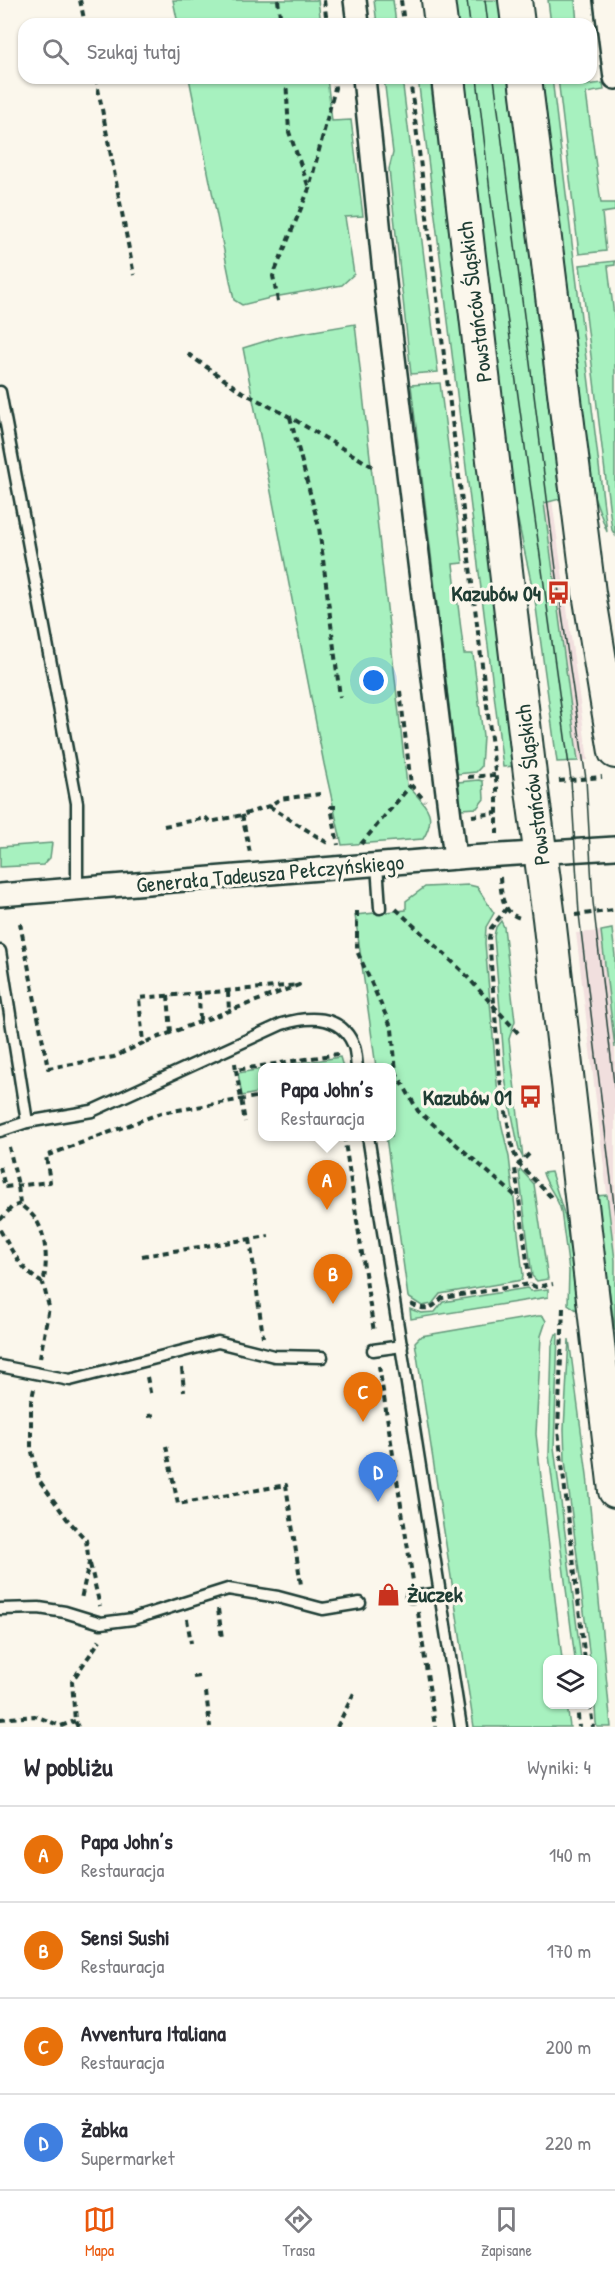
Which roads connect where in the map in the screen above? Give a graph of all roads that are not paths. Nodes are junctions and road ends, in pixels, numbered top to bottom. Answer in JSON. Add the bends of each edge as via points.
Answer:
{"nodes":[{"id":1,"x":356,"y":0,"type":"edge"},
{"id":2,"x":438,"y":0,"type":"edge"},
{"id":3,"x":515,"y":0,"type":"edge"},
{"id":4,"x":605,"y":0,"type":"edge"},
{"id":5,"x":358,"y":18,"type":"edge"},
{"id":6,"x":440,"y":18,"type":"edge"},
{"id":7,"x":517,"y":18,"type":"edge"},
{"id":8,"x":615,"y":78,"type":"edge"},
{"id":9,"x":365,"y":84,"type":"edge"},
{"id":10,"x":448,"y":84,"type":"edge"},
{"id":11,"x":526,"y":84,"type":"edge"},
{"id":12,"x":0,"y":392,"type":"edge"},
{"id":13,"x":610,"y":764,"type":"edge"},
{"id":14,"x":615,"y":848,"type":"edge"},
{"id":15,"x":540,"y":853,"type":"junction"},
{"id":16,"x":455,"y":858,"type":"junction"},
{"id":17,"x":377,"y":865,"type":"junction"},
{"id":18,"x":77,"y":889,"type":"junction"},
{"id":19,"x":0,"y":895,"type":"edge"},
{"id":20,"x":380,"y":908,"type":"dead end"},
{"id":21,"x":0,"y":951,"type":"edge"},
{"id":22,"x":356,"y":1063,"type":"edge"},
{"id":23,"x":27,"y":1122,"type":"junction"},
{"id":24,"x":0,"y":1131,"type":"edge"},
{"id":25,"x":369,"y":1141,"type":"edge"},
{"id":26,"x":402,"y":1346,"type":"junction"},
{"id":27,"x":375,"y":1350,"type":"road end"},
{"id":28,"x":322,"y":1357,"type":"dead end"},
{"id":29,"x":0,"y":1366,"type":"edge"},
{"id":30,"x":615,"y":1491,"type":"edge"},
{"id":31,"x":440,"y":1593,"type":"junction"},
{"id":32,"x":413,"y":1597,"type":"road end"},
{"id":33,"x":360,"y":1604,"type":"dead end"},
{"id":34,"x":0,"y":1609,"type":"edge"},
{"id":35,"x":461,"y":1727,"type":"edge"}],
"edges":[{"from":1,"to":5,"type":"street"},
{"from":2,"to":6,"type":"main road"},
{"from":3,"to":7,"type":"main road"},
{"from":4,"to":8,"type":"street"},
{"from":9,"to":16,"type":"street"},
{"from":10,"to":15,"type":"main road","name":"Powstańców Śląskich"},
{"from":11,"to":13,"type":"main road"},
{"from":12,"to":18,"type":"lane","via":[[77,803]]},
{"from":14,"to":15,"type":"street","name":"Generała Tadeusza Pełczyńskiego"},
{"from":15,"to":16,"type":"street","name":"Generała Tadeusza Pełczyńskiego"},
{"from":15,"to":30,"type":"main road","name":"Powstańców Śląskich"},
{"from":16,"to":17,"type":"street","name":"Generała Tadeusza Pełczyńskiego"},
{"from":17,"to":18,"type":"street","name":"Generała Tadeusza Pełczyńskiego"},
{"from":17,"to":20,"type":"lane"},
{"from":18,"to":19,"type":"street","name":"Generała Tadeusza Pełczyńskiego"},
{"from":21,"to":23,"type":"lane"},
{"from":22,"to":23,"type":"lane","via":[[353,1044],[339,1026],[323,1019],[303,1018],[92,1111]]},
{"from":23,"to":24,"type":"lane"},
{"from":25,"to":26,"type":"lane"},
{"from":26,"to":27,"type":"lane"},
{"from":26,"to":31,"type":"lane"},
{"from":28,"to":29,"type":"lane","via":[[265,1354],[218,1342],[70,1380]]},
{"from":31,"to":32,"type":"lane"},
{"from":31,"to":35,"type":"lane"},
{"from":33,"to":34,"type":"lane","via":[[323,1609],[228,1589],[133,1619],[101,1623],[39,1608]]}]}
